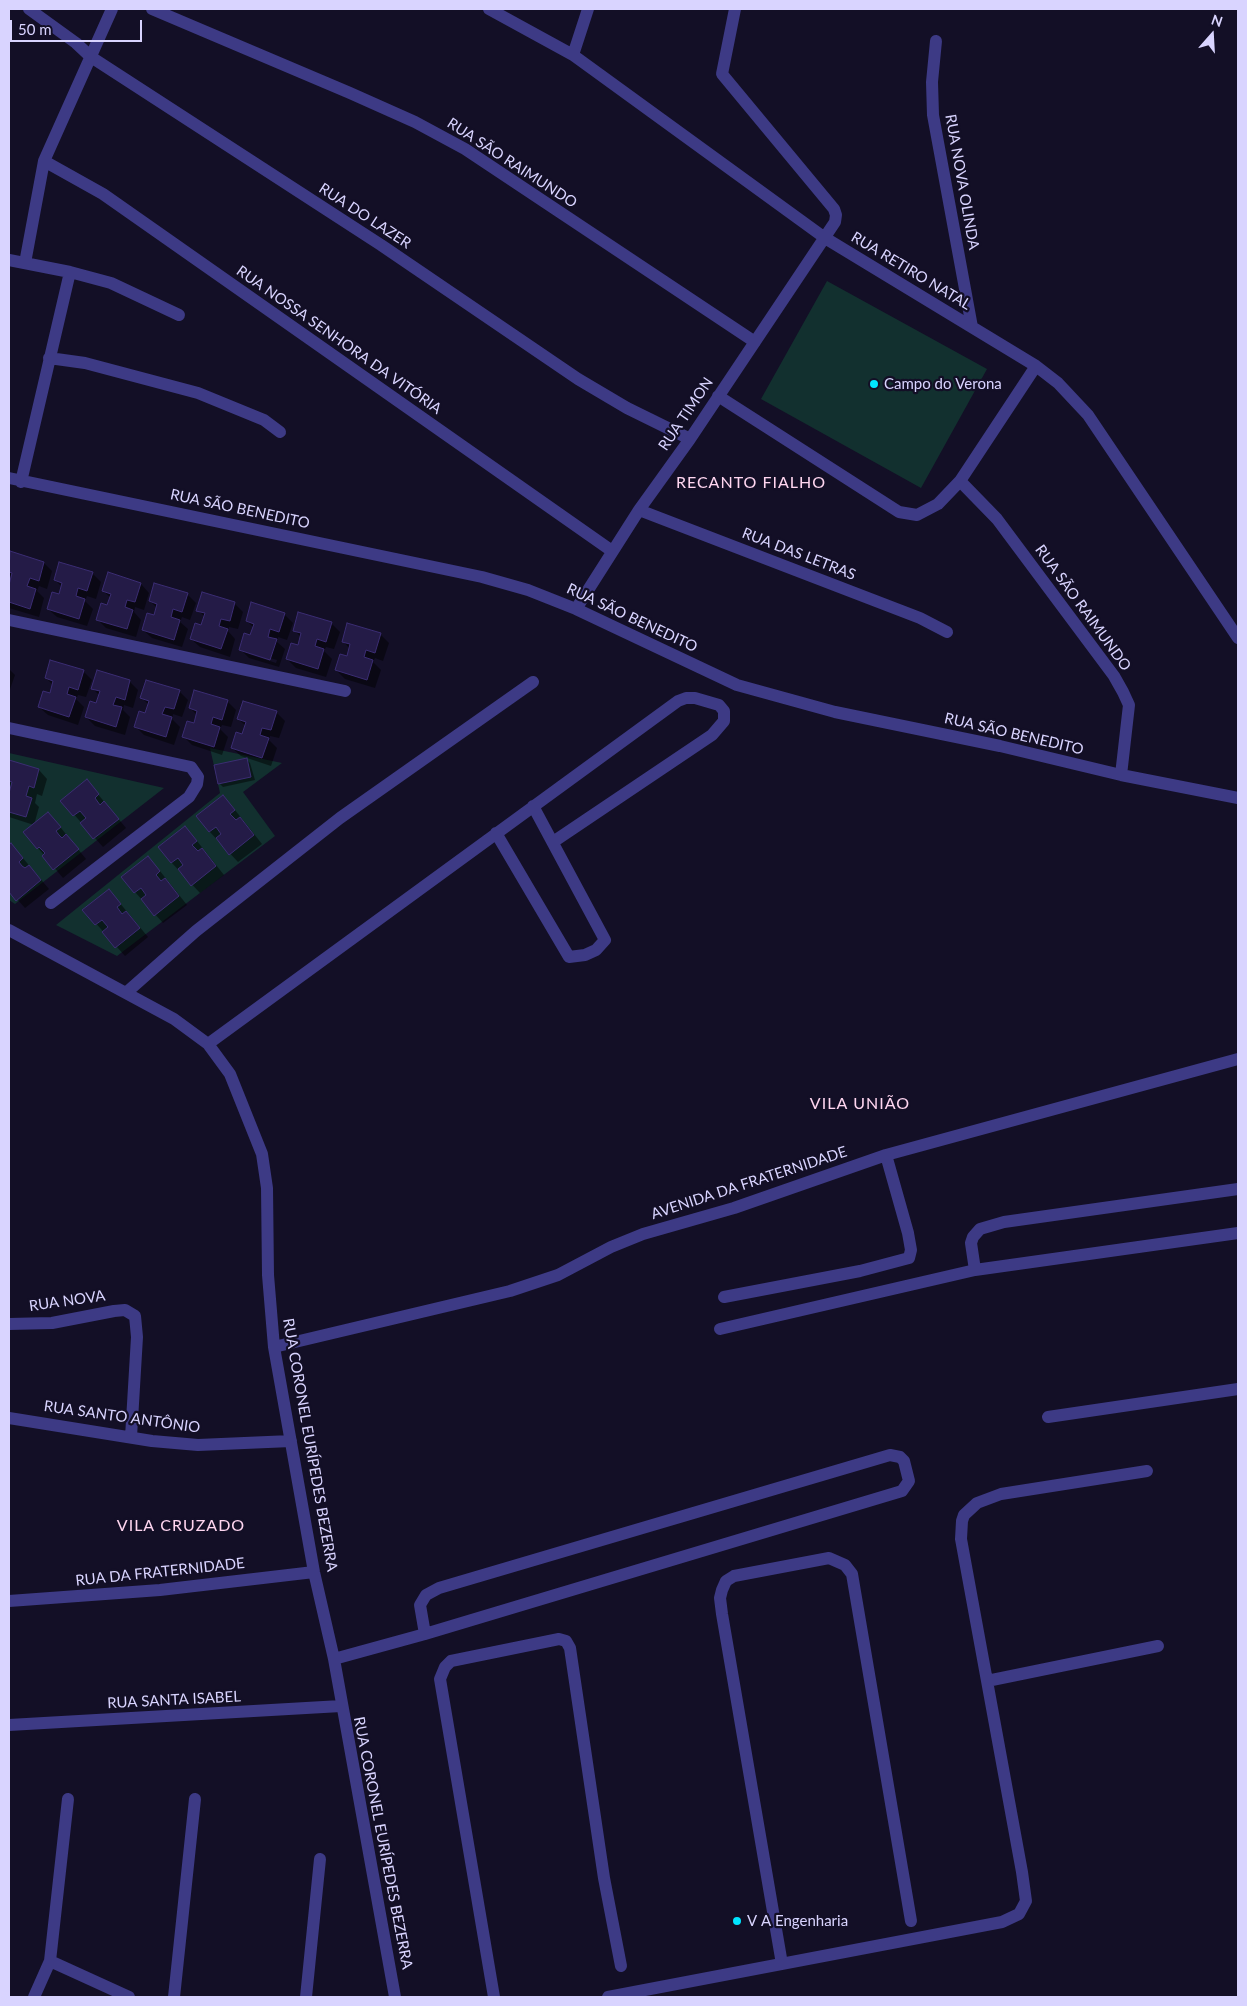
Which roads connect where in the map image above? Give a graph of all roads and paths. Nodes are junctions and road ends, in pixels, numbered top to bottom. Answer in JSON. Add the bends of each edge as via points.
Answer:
{"nodes":[{"id":1,"x":29,"y":9,"type":"edge"},
{"id":2,"x":112,"y":9,"type":"edge"},
{"id":3,"x":152,"y":9,"type":"edge"},
{"id":4,"x":489,"y":9,"type":"edge"},
{"id":5,"x":588,"y":9,"type":"edge"},
{"id":6,"x":734,"y":9,"type":"edge"},
{"id":7,"x":936,"y":41,"type":"dead end"},
{"id":8,"x":573,"y":55,"type":"junction"},
{"id":9,"x":91,"y":57,"type":"junction"},
{"id":10,"x":44,"y":161,"type":"junction"},
{"id":11,"x":825,"y":238,"type":"junction"},
{"id":12,"x":9,"y":260,"type":"edge"},
{"id":13,"x":25,"y":263,"type":"junction"},
{"id":14,"x":70,"y":272,"type":"junction"},
{"id":15,"x":178,"y":315,"type":"dead end"},
{"id":16,"x":972,"y":327,"type":"junction"},
{"id":17,"x":755,"y":342,"type":"junction"},
{"id":18,"x":49,"y":358,"type":"junction"},
{"id":19,"x":1036,"y":366,"type":"junction"},
{"id":20,"x":718,"y":396,"type":"junction"},
{"id":21,"x":280,"y":432,"type":"dead end"},
{"id":22,"x":690,"y":439,"type":"junction"},
{"id":23,"x":15,"y":480,"type":"edge"},
{"id":24,"x":960,"y":481,"type":"junction"},
{"id":25,"x":639,"y":510,"type":"junction"},
{"id":26,"x":612,"y":551,"type":"junction"},
{"id":27,"x":576,"y":609,"type":"junction"},
{"id":28,"x":9,"y":620,"type":"edge"},
{"id":29,"x":946,"y":632,"type":"dead end"},
{"id":30,"x":1238,"y":638,"type":"edge"},
{"id":31,"x":533,"y":682,"type":"dead end"},
{"id":32,"x":345,"y":691,"type":"dead end"},
{"id":33,"x":9,"y":728,"type":"edge"},
{"id":34,"x":1121,"y":775,"type":"junction"},
{"id":35,"x":1238,"y":798,"type":"edge"},
{"id":36,"x":534,"y":806,"type":"junction"},
{"id":37,"x":496,"y":832,"type":"junction"},
{"id":38,"x":552,"y":842,"type":"junction"},
{"id":39,"x":52,"y":903,"type":"dead end"},
{"id":40,"x":9,"y":930,"type":"edge"},
{"id":41,"x":127,"y":992,"type":"junction"},
{"id":42,"x":208,"y":1044,"type":"junction"},
{"id":43,"x":1238,"y":1059,"type":"edge"},
{"id":44,"x":886,"y":1155,"type":"junction"},
{"id":45,"x":1238,"y":1189,"type":"edge"},
{"id":46,"x":1238,"y":1233,"type":"edge"},
{"id":47,"x":975,"y":1270,"type":"junction"},
{"id":48,"x":724,"y":1297,"type":"dead end"},
{"id":49,"x":9,"y":1324,"type":"edge"},
{"id":50,"x":720,"y":1329,"type":"dead end"},
{"id":51,"x":274,"y":1347,"type":"junction"},
{"id":52,"x":1238,"y":1389,"type":"edge"},
{"id":53,"x":1048,"y":1417,"type":"dead end"},
{"id":54,"x":9,"y":1418,"type":"edge"},
{"id":55,"x":131,"y":1437,"type":"junction"},
{"id":56,"x":291,"y":1441,"type":"junction"},
{"id":57,"x":1147,"y":1470,"type":"dead end"},
{"id":58,"x":314,"y":1572,"type":"junction"},
{"id":59,"x":9,"y":1601,"type":"edge"},
{"id":60,"x":425,"y":1634,"type":"junction"},
{"id":61,"x":1158,"y":1646,"type":"dead end"},
{"id":62,"x":334,"y":1658,"type":"junction"},
{"id":63,"x":986,"y":1681,"type":"junction"},
{"id":64,"x":341,"y":1706,"type":"junction"},
{"id":65,"x":9,"y":1726,"type":"edge"},
{"id":66,"x":68,"y":1799,"type":"dead end"},
{"id":67,"x":195,"y":1799,"type":"dead end"},
{"id":68,"x":320,"y":1859,"type":"dead end"},
{"id":69,"x":911,"y":1921,"type":"dead end"},
{"id":70,"x":50,"y":1961,"type":"junction"},
{"id":71,"x":782,"y":1964,"type":"junction"},
{"id":72,"x":621,"y":1966,"type":"dead end"},
{"id":73,"x":34,"y":1997,"type":"edge"},
{"id":74,"x":129,"y":1997,"type":"edge"},
{"id":75,"x":174,"y":1997,"type":"edge"},
{"id":76,"x":306,"y":1997,"type":"edge"},
{"id":77,"x":395,"y":1997,"type":"edge"},
{"id":78,"x":494,"y":1997,"type":"edge"},
{"id":79,"x":608,"y":1997,"type":"edge"}],
"edges":[{"from":1,"to":9,"type":"street","name":"RUA DO LAZER"},
{"from":2,"to":9,"type":"street"},
{"from":3,"to":17,"type":"street","name":"RUA SÃO RAIMUNDO","via":[[366,100],[465,148]]},
{"from":4,"to":8,"type":"street","name":"RUA RETIRO NATAL"},
{"from":5,"to":8,"type":"street"},
{"from":6,"to":11,"type":"street","name":"RUA TIMON","via":[[722,74],[834,209],[835,222]]},
{"from":7,"to":16,"type":"street","name":"RUA NOVA OLINDA","via":[[933,115]]},
{"from":8,"to":11,"type":"street","name":"RUA RETIRO NATAL"},
{"from":9,"to":10,"type":"street"},
{"from":9,"to":22,"type":"street","name":"RUA DO LAZER","via":[[381,245],[578,379],[634,412]]},
{"from":10,"to":13,"type":"street"},
{"from":10,"to":26,"type":"street","name":"RUA NOSSA SENHORA DA VITÓRIA","via":[[104,194]]},
{"from":11,"to":16,"type":"street","name":"RUA RETIRO NATAL"},
{"from":11,"to":17,"type":"street","name":"RUA TIMON"},
{"from":12,"to":13,"type":"street"},
{"from":13,"to":14,"type":"street"},
{"from":14,"to":15,"type":"street","via":[[111,283]]},
{"from":14,"to":18,"type":"street"},
{"from":16,"to":19,"type":"street","name":"RUA RETIRO NATAL"},
{"from":17,"to":20,"type":"street","name":"RUA TIMON"},
{"from":18,"to":21,"type":"street","via":[[85,363],[198,393],[264,420]]},
{"from":18,"to":23,"type":"street"},
{"from":19,"to":24,"type":"street"},
{"from":19,"to":30,"type":"street","name":"RUA RETIRO NATAL","via":[[1058,382],[1088,414]]},
{"from":20,"to":22,"type":"street","name":"RUA TIMON"},
{"from":20,"to":24,"type":"street","via":[[900,512],[917,515],[927,512]]},
{"from":22,"to":25,"type":"street","name":"RUA TIMON"},
{"from":23,"to":27,"type":"street","name":"RUA SÃO BENEDITO","via":[[482,577],[528,590]]},
{"from":24,"to":34,"type":"street","name":"RUA SÃO RAIMUNDO","via":[[996,519],[1123,692],[1129,705]]},
{"from":25,"to":26,"type":"street","name":"RUA TIMON"},
{"from":25,"to":29,"type":"street","name":"RUA DAS LETRAS","via":[[920,618]]},
{"from":26,"to":27,"type":"street","name":"RUA TIMON"},
{"from":27,"to":34,"type":"street","name":"RUA SÃO BENEDITO","via":[[737,686],[836,712]]},
{"from":28,"to":32,"type":"street"},
{"from":31,"to":41,"type":"street","via":[[340,818],[196,931]]},
{"from":33,"to":39,"type":"street","via":[[191,767],[198,777],[189,797]]},
{"from":34,"to":35,"type":"street","name":"RUA SÃO BENEDITO"},
{"from":36,"to":37,"type":"street"},
{"from":36,"to":38,"type":"street"},
{"from":36,"to":38,"type":"street","via":[[678,701],[696,698],[718,705],[724,711],[724,721],[712,735]]},
{"from":37,"to":38,"type":"street","via":[[570,957],[585,955],[596,950],[605,940]]},
{"from":37,"to":42,"type":"street"},
{"from":40,"to":41,"type":"street","name":"RUA CORONEL EURÍPEDES BEZERRA"},
{"from":41,"to":42,"type":"street","name":"RUA CORONEL EURÍPEDES BEZERRA","via":[[174,1019]]},
{"from":42,"to":51,"type":"street","name":"RUA CORONEL EURÍPEDES BEZERRA","via":[[230,1074],[262,1154],[267,1188],[268,1275]]},
{"from":43,"to":44,"type":"street","name":"AVENIDA DA FRATERNIDADE"},
{"from":44,"to":48,"type":"street","via":[[908,1233],[909,1258],[860,1271]]},
{"from":44,"to":51,"type":"street","name":"AVENIDA DA FRATERNIDADE","via":[[734,1208],[643,1234],[558,1275],[510,1291]]},
{"from":45,"to":47,"type":"street","via":[[1004,1222],[980,1229],[971,1243]]},
{"from":46,"to":47,"type":"street"},
{"from":47,"to":50,"type":"street"},
{"from":49,"to":55,"type":"street","name":"RUA NOVA","via":[[52,1323],[114,1311],[130,1312],[135,1316],[138,1337]]},
{"from":51,"to":56,"type":"street","name":"RUA CORONEL EURÍPEDES BEZERRA"},
{"from":52,"to":53,"type":"street"},
{"from":54,"to":55,"type":"street","name":"RUA SANTO ANTÔNIO"},
{"from":55,"to":56,"type":"street","name":"RUA SANTO ANTÔNIO","via":[[198,1445]]},
{"from":56,"to":58,"type":"street","name":"RUA CORONEL EURÍPEDES BEZERRA"},
{"from":57,"to":63,"type":"street","via":[[1000,1494],[984,1499],[964,1516],[961,1539]]},
{"from":58,"to":59,"type":"street","name":"RUA DA FRATERNIDADE","via":[[160,1590]]},
{"from":58,"to":62,"type":"street","name":"RUA CORONEL EURÍPEDES BEZERRA"},
{"from":60,"to":60,"type":"street","via":[[902,1491],[909,1481],[904,1461],[890,1455],[439,1588],[426,1594],[420,1605]]},
{"from":60,"to":62,"type":"street"},
{"from":61,"to":63,"type":"street"},
{"from":62,"to":64,"type":"street","name":"RUA CORONEL EURÍPEDES BEZERRA"},
{"from":63,"to":71,"type":"street","via":[[1026,1901],[1018,1914],[1002,1922]]},
{"from":64,"to":65,"type":"street","name":"RUA SANTA ISABEL"},
{"from":64,"to":77,"type":"street","name":"RUA CORONEL EURÍPEDES BEZERRA"},
{"from":66,"to":70,"type":"street"},
{"from":67,"to":75,"type":"street"},
{"from":68,"to":76,"type":"street"},
{"from":69,"to":71,"type":"street","via":[[852,1574],[845,1564],[829,1558],[734,1576],[722,1590],[722,1614]]},
{"from":70,"to":73,"type":"street"},
{"from":70,"to":74,"type":"street"},
{"from":71,"to":79,"type":"street"},
{"from":72,"to":78,"type":"street","via":[[604,1878],[570,1648],[566,1641],[559,1639],[451,1661],[444,1667],[440,1679]]}]}
